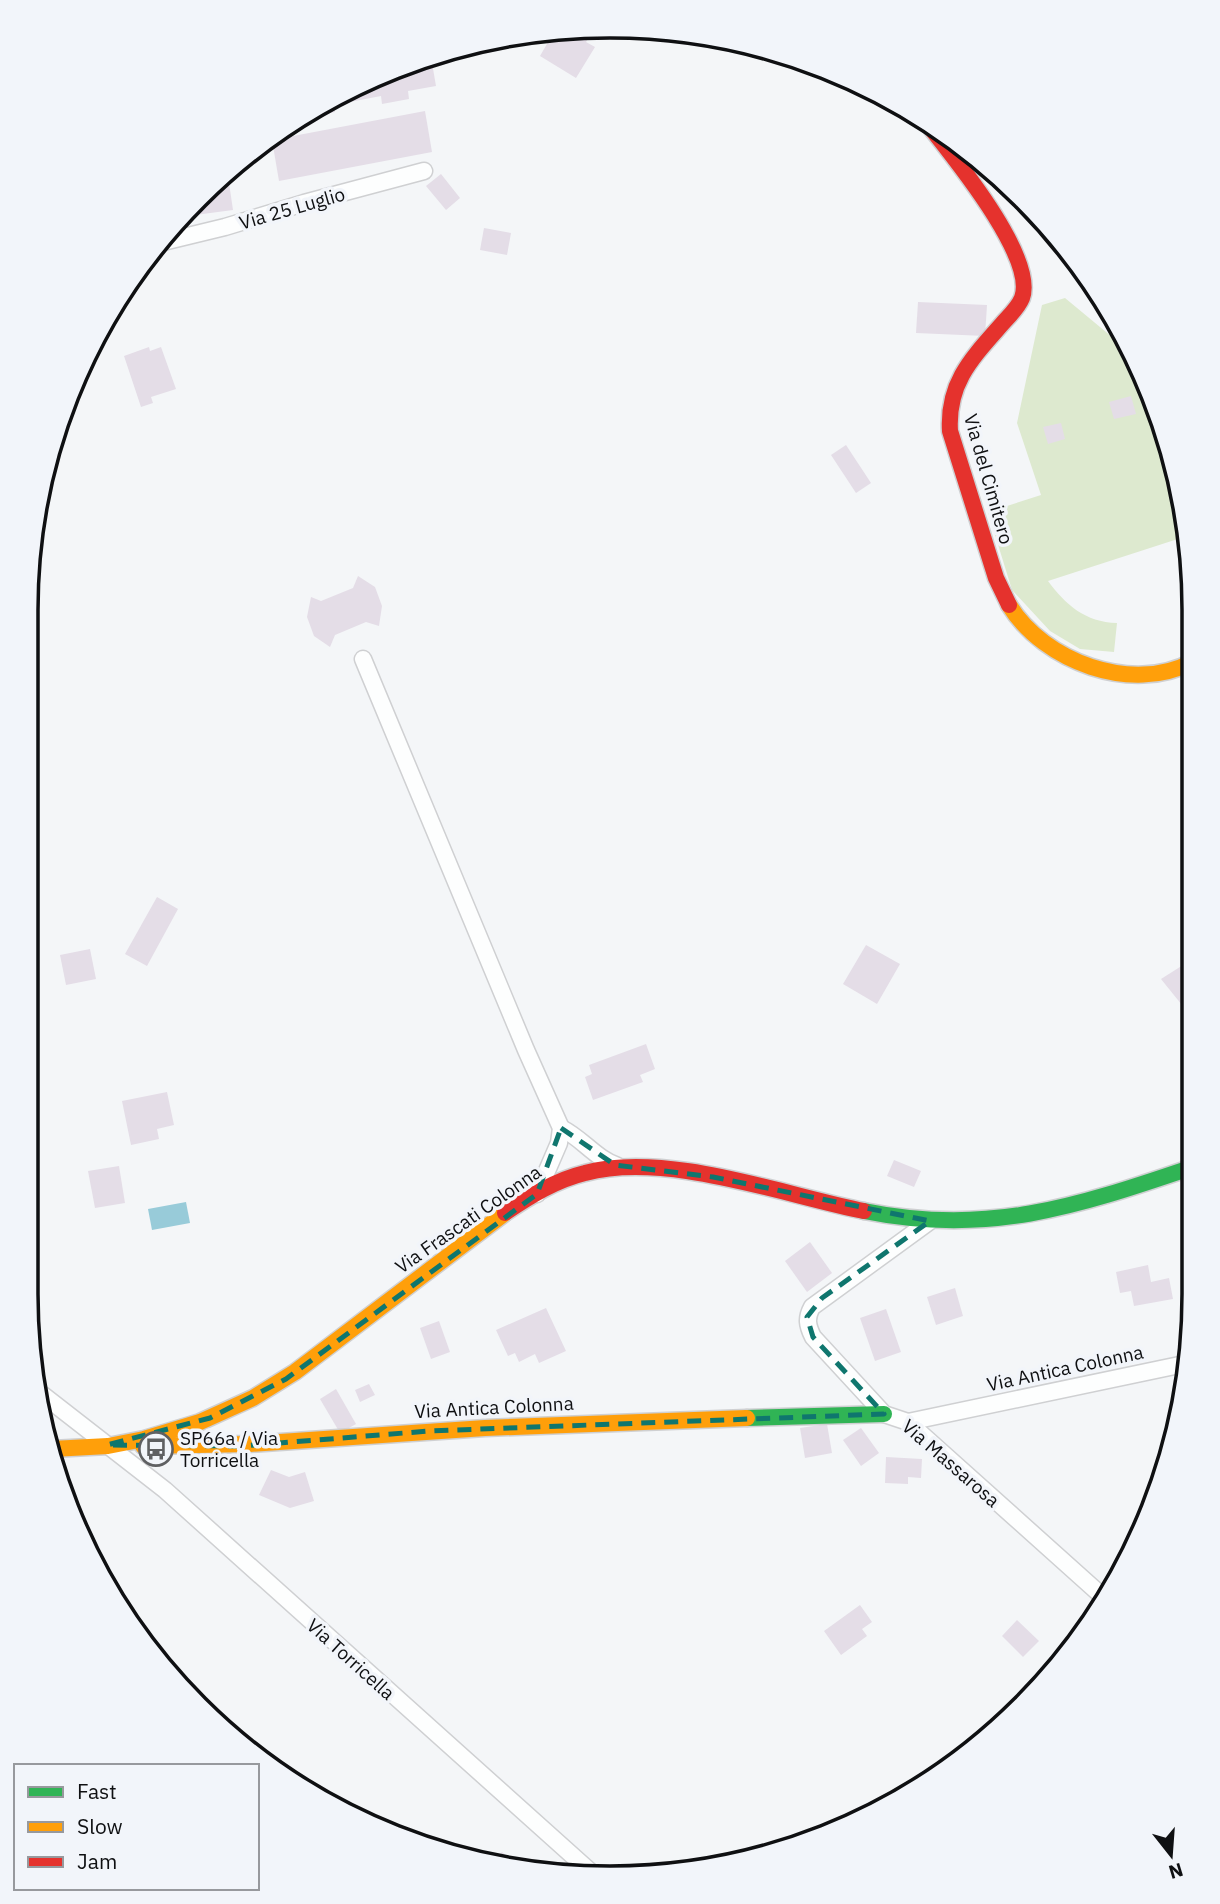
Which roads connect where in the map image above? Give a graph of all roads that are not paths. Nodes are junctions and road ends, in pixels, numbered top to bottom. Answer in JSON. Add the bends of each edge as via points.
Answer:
{"nodes":[{"id":1,"x":946,"y":148,"type":"edge"},
{"id":2,"x":424,"y":170,"type":"dead end"},
{"id":3,"x":175,"y":239,"type":"edge"},
{"id":4,"x":363,"y":659,"type":"dead end"},
{"id":5,"x":1182,"y":667,"type":"edge"},
{"id":6,"x":561,"y":1128,"type":"junction"},
{"id":7,"x":628,"y":1168,"type":"junction"},
{"id":8,"x":1182,"y":1171,"type":"edge"},
{"id":9,"x":537,"y":1194,"type":"junction"},
{"id":10,"x":930,"y":1221,"type":"junction"},
{"id":11,"x":1177,"y":1365,"type":"edge"},
{"id":12,"x":48,"y":1399,"type":"edge"},
{"id":13,"x":884,"y":1413,"type":"junction"},
{"id":14,"x":908,"y":1422,"type":"junction"},
{"id":15,"x":107,"y":1445,"type":"junction"},
{"id":16,"x":60,"y":1448,"type":"edge"},
{"id":17,"x":1098,"y":1592,"type":"edge"},
{"id":18,"x":582,"y":1865,"type":"edge"}],
"edges":[{"from":1,"to":5,"type":"street","name":"Via del Cimitero","via":[[995,212],[1023,282],[1021,302],[957,381],[948,412],[950,431],[1002,593],[1018,618],[1042,639],[1088,665],[1152,676]]},
{"from":2,"to":3,"type":"street","name":"Via 25 Luglio"},
{"from":4,"to":6,"type":"street"},
{"from":6,"to":7,"type":"street","via":[[604,1160]]},
{"from":6,"to":9,"type":"street"},
{"from":7,"to":9,"type":"street","name":"Via Frascati Colonna","via":[[580,1174]]},
{"from":7,"to":10,"type":"street","name":"Via Frascati Colonna","via":[[713,1177]]},
{"from":8,"to":10,"type":"street","name":"Via Frascati Colonna","via":[[1059,1209],[1004,1219]]},
{"from":9,"to":15,"type":"street","name":"Via Frascati Colonna","via":[[270,1389],[200,1422],[150,1438]]},
{"from":10,"to":13,"type":"street","name":"Via Massarosa","via":[[822,1298],[807,1317],[813,1337]]},
{"from":11,"to":14,"type":"street","name":"Via Antica Colonna"},
{"from":12,"to":15,"type":"street","name":"Via Torricella"},
{"from":13,"to":14,"type":"street","name":"Via Massarosa"},
{"from":13,"to":15,"type":"street","name":"Via Antica Colonna","via":[[457,1429],[234,1446]]},
{"from":14,"to":17,"type":"street","name":"Via Massarosa"},
{"from":15,"to":16,"type":"street","name":"Via Frascati Colonna"},
{"from":15,"to":18,"type":"street","name":"Via Torricella","via":[[178,1502]]}]}
